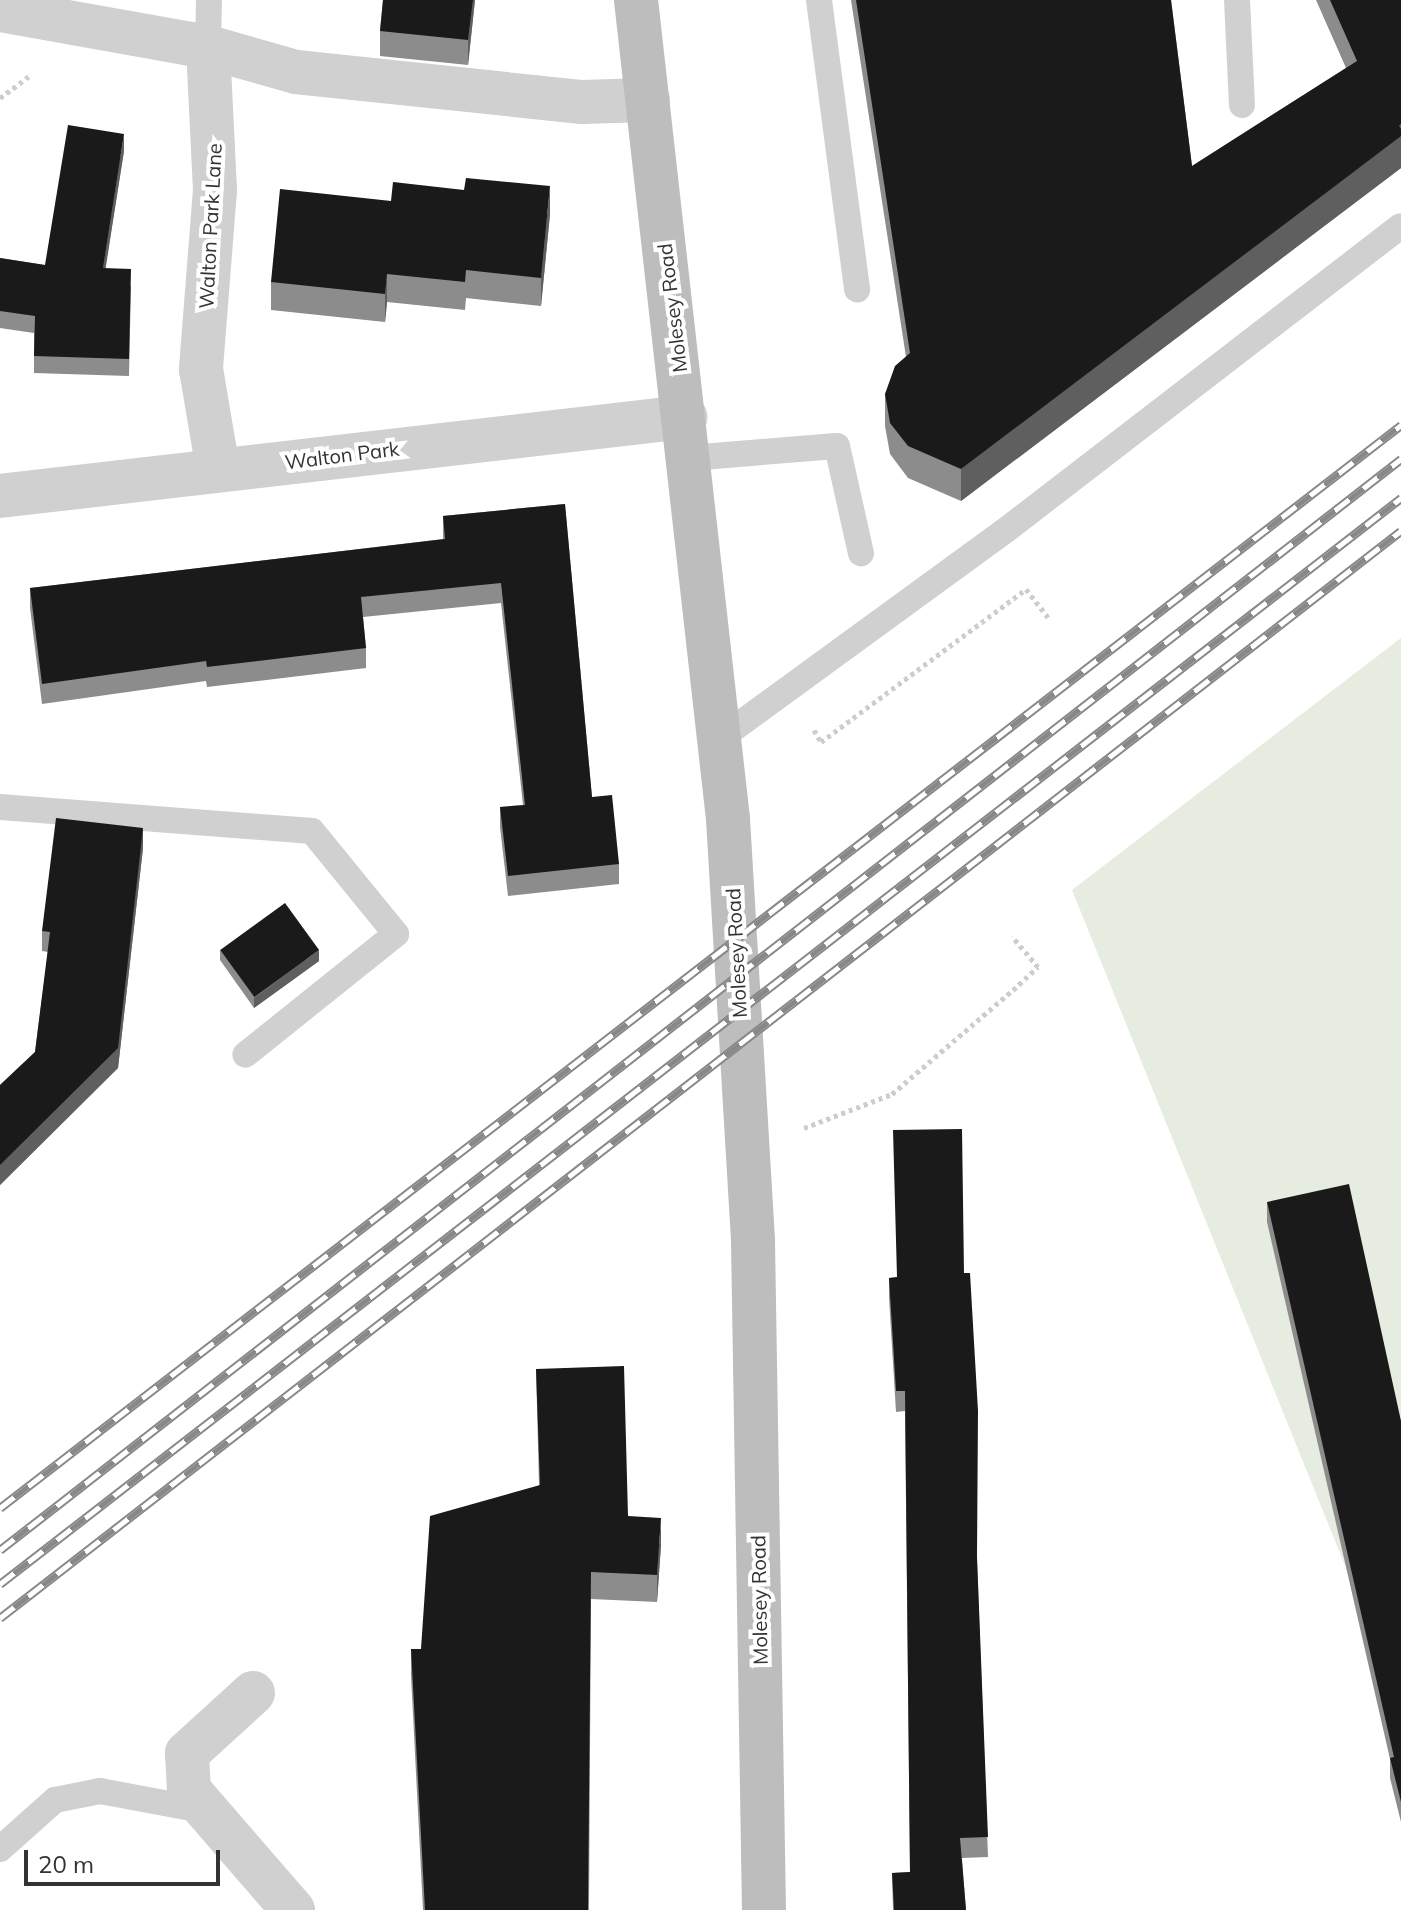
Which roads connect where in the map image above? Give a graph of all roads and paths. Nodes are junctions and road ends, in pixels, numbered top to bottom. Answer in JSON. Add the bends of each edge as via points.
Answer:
{"nodes":[{"id":1,"x":209,"y":0,"type":"edge"},
{"id":2,"x":636,"y":0,"type":"edge"},
{"id":3,"x":819,"y":0,"type":"edge"},
{"id":4,"x":1237,"y":0,"type":"edge"},
{"id":5,"x":0,"y":10,"type":"edge"},
{"id":6,"x":208,"y":47,"type":"junction"},
{"id":7,"x":648,"y":100,"type":"junction"},
{"id":8,"x":1242,"y":105,"type":"dead end"},
{"id":9,"x":1401,"y":226,"type":"edge"},
{"id":10,"x":857,"y":290,"type":"dead end"},
{"id":11,"x":687,"y":437,"type":"junction"},
{"id":12,"x":218,"y":470,"type":"junction"},
{"id":13,"x":0,"y":496,"type":"edge"},
{"id":14,"x":861,"y":553,"type":"dead end"},
{"id":15,"x":1048,"y":617,"type":"dead end"},
{"id":16,"x":722,"y":737,"type":"junction"},
{"id":17,"x":821,"y":742,"type":"dead end"},
{"id":18,"x":0,"y":807,"type":"edge"},
{"id":19,"x":1012,"y":936,"type":"dead end"},
{"id":20,"x":245,"y":1055,"type":"dead end"},
{"id":21,"x":747,"y":1150,"type":"junction"},
{"id":22,"x":253,"y":1693,"type":"dead end"},
{"id":23,"x":207,"y":1811,"type":"junction"},
{"id":24,"x":0,"y":1849,"type":"edge"},
{"id":25,"x":293,"y":1910,"type":"edge"},
{"id":26,"x":764,"y":1910,"type":"edge"}],
"edges":[{"from":1,"to":6,"type":"lane"},
{"from":2,"to":7,"type":"street","name":"Molesey Road"},
{"from":3,"to":10,"type":"lane"},
{"from":4,"to":8,"type":"lane"},
{"from":5,"to":6,"type":"street"},
{"from":6,"to":7,"type":"street","via":[[296,72],[582,102]]},
{"from":6,"to":12,"type":"street","name":"Walton Park Lane","via":[[215,190],[201,369]]},
{"from":7,"to":11,"type":"street","name":"Molesey Road"},
{"from":9,"to":16,"type":"lane","via":[[1006,530]]},
{"from":11,"to":12,"type":"street","name":"Walton Park"},
{"from":11,"to":14,"type":"lane","via":[[837,446]]},
{"from":11,"to":16,"type":"street","name":"Molesey Road"},
{"from":12,"to":13,"type":"street","name":"Walton Park"},
{"from":15,"to":17,"type":"path","via":[[1026,589]]},
{"from":16,"to":21,"type":"street","name":"Molesey Road"},
{"from":18,"to":20,"type":"lane","via":[[312,831],[396,934]]},
{"from":19,"to":21,"type":"path","via":[[1038,967],[892,1094]]},
{"from":21,"to":26,"type":"street","name":"Molesey Road"},
{"from":22,"to":23,"type":"street","via":[[187,1753],[189,1790]]},
{"from":23,"to":24,"type":"lane","via":[[100,1791],[55,1800]]},
{"from":23,"to":25,"type":"street"}]}
